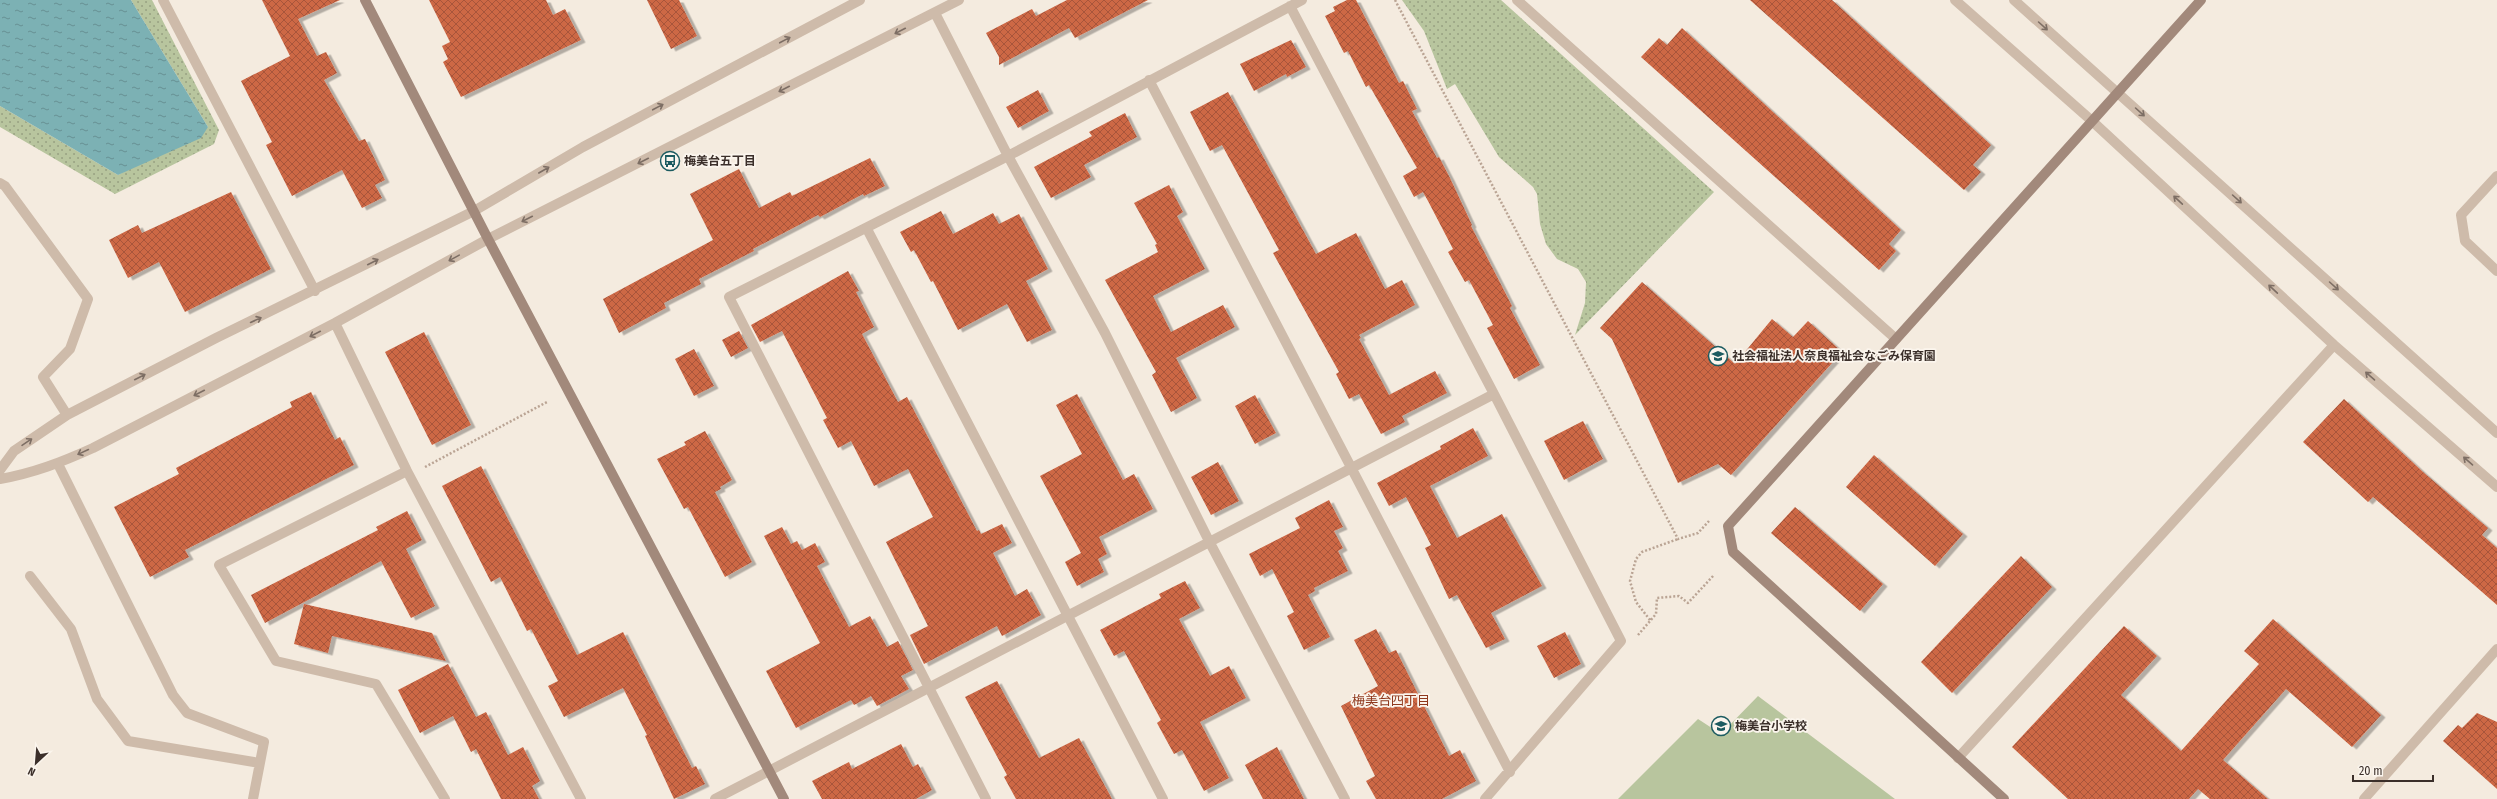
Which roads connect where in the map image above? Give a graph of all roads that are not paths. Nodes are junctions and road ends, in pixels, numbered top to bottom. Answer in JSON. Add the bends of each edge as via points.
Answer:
{"nodes":[{"id":1,"x":163,"y":0,"type":"edge"},
{"id":2,"x":365,"y":0,"type":"edge"},
{"id":3,"x":860,"y":0,"type":"edge"},
{"id":4,"x":960,"y":0,"type":"edge"},
{"id":5,"x":1302,"y":0,"type":"edge"},
{"id":6,"x":1517,"y":0,"type":"edge"},
{"id":7,"x":1955,"y":0,"type":"edge"},
{"id":8,"x":2014,"y":0,"type":"edge"},
{"id":9,"x":2201,"y":0,"type":"edge"},
{"id":10,"x":1290,"y":6,"type":"junction"},
{"id":11,"x":935,"y":13,"type":"junction"},
{"id":12,"x":1149,"y":80,"type":"junction"},
{"id":13,"x":2118,"y":92,"type":"junction"},
{"id":14,"x":2092,"y":121,"type":"junction"},
{"id":15,"x":1008,"y":156,"type":"junction"},
{"id":16,"x":2497,"y":176,"type":"edge"},
{"id":17,"x":0,"y":183,"type":"edge"},
{"id":18,"x":474,"y":211,"type":"junction"},
{"id":19,"x":867,"y":229,"type":"junction"},
{"id":20,"x":488,"y":239,"type":"junction"},
{"id":21,"x":2497,"y":272,"type":"edge"},
{"id":22,"x":315,"y":291,"type":"junction"},
{"id":23,"x":336,"y":324,"type":"junction"},
{"id":24,"x":1896,"y":339,"type":"junction"},
{"id":25,"x":2334,"y":345,"type":"junction"},
{"id":26,"x":1494,"y":394,"type":"junction"},
{"id":27,"x":67,"y":415,"type":"junction"},
{"id":28,"x":2497,"y":434,"type":"edge"},
{"id":29,"x":58,"y":464,"type":"junction"},
{"id":30,"x":1352,"y":467,"type":"junction"},
{"id":31,"x":0,"y":470,"type":"edge"},
{"id":32,"x":407,"y":470,"type":"junction"},
{"id":33,"x":0,"y":479,"type":"edge"},
{"id":34,"x":2497,"y":487,"type":"edge"},
{"id":35,"x":1208,"y":541,"type":"junction"},
{"id":36,"x":30,"y":576,"type":"dead end"},
{"id":37,"x":1068,"y":614,"type":"junction"},
{"id":38,"x":2497,"y":649,"type":"edge"},
{"id":39,"x":928,"y":688,"type":"junction"},
{"id":40,"x":1958,"y":758,"type":"junction"},
{"id":41,"x":260,"y":763,"type":"junction"},
{"id":42,"x":769,"y":770,"type":"junction"},
{"id":43,"x":1510,"y":772,"type":"junction"},
{"id":44,"x":253,"y":799,"type":"edge"},
{"id":45,"x":445,"y":799,"type":"edge"},
{"id":46,"x":581,"y":799,"type":"edge"},
{"id":47,"x":715,"y":799,"type":"edge"},
{"id":48,"x":784,"y":799,"type":"edge"},
{"id":49,"x":986,"y":799,"type":"edge"},
{"id":50,"x":1163,"y":799,"type":"edge"},
{"id":51,"x":1345,"y":799,"type":"edge"},
{"id":52,"x":1485,"y":799,"type":"edge"},
{"id":53,"x":2004,"y":799,"type":"edge"},
{"id":54,"x":2364,"y":799,"type":"edge"}],
"edges":[{"from":1,"to":22,"type":"street"},
{"from":2,"to":18,"type":"street"},
{"from":18,"to":3,"type":"street","one_way":true,"via":[[583,147]]},
{"from":4,"to":11,"type":"street"},
{"from":5,"to":10,"type":"street"},
{"from":6,"to":24,"type":"street"},
{"from":7,"to":14,"type":"street"},
{"from":8,"to":13,"type":"street","one_way":true},
{"from":9,"to":13,"type":"street"},
{"from":10,"to":12,"type":"street"},
{"from":10,"to":26,"type":"street"},
{"from":11,"to":15,"type":"street"},
{"from":11,"to":20,"type":"street","one_way":true},
{"from":12,"to":15,"type":"street"},
{"from":12,"to":30,"type":"street"},
{"from":13,"to":14,"type":"street"},
{"from":13,"to":28,"type":"street","one_way":true},
{"from":14,"to":24,"type":"street"},
{"from":25,"to":14,"type":"street","one_way":true},
{"from":15,"to":19,"type":"street"},
{"from":15,"to":35,"type":"street","via":[[1104,333]]},
{"from":16,"to":21,"type":"street","via":[[2461,215],[2464,241]]},
{"from":17,"to":27,"type":"street","via":[[5,186],[88,299],[70,350],[43,377]]},
{"from":18,"to":20,"type":"street"},
{"from":22,"to":18,"type":"street","one_way":true},
{"from":19,"to":37,"type":"street"},
{"from":19,"to":39,"type":"street","via":[[729,297]]},
{"from":20,"to":23,"type":"street","one_way":true},
{"from":20,"to":42,"type":"street"},
{"from":27,"to":22,"type":"street","one_way":true,"via":[[216,338]]},
{"from":23,"to":29,"type":"street","one_way":true},
{"from":23,"to":32,"type":"street"},
{"from":24,"to":40,"type":"street","via":[[1728,526],[1734,552]]},
{"from":34,"to":25,"type":"street","one_way":true},
{"from":25,"to":40,"type":"street"},
{"from":26,"to":30,"type":"street"},
{"from":26,"to":43,"type":"street","via":[[1621,640]]},
{"from":31,"to":27,"type":"street","one_way":true,"via":[[14,451]]},
{"from":29,"to":33,"type":"street"},
{"from":29,"to":41,"type":"street","via":[[173,695],[187,713],[264,742]]},
{"from":30,"to":35,"type":"street"},
{"from":30,"to":43,"type":"street"},
{"from":32,"to":45,"type":"street","via":[[219,565],[276,661],[376,684]]},
{"from":32,"to":46,"type":"street"},
{"from":35,"to":37,"type":"street"},
{"from":35,"to":51,"type":"street"},
{"from":36,"to":41,"type":"street","via":[[71,629],[97,699],[128,741]]},
{"from":37,"to":39,"type":"street"},
{"from":37,"to":50,"type":"street"},
{"from":38,"to":54,"type":"street"},
{"from":39,"to":42,"type":"street"},
{"from":39,"to":49,"type":"street"},
{"from":40,"to":53,"type":"street"},
{"from":41,"to":44,"type":"street"},
{"from":42,"to":47,"type":"street"},
{"from":42,"to":48,"type":"street"},
{"from":43,"to":52,"type":"street"}]}
